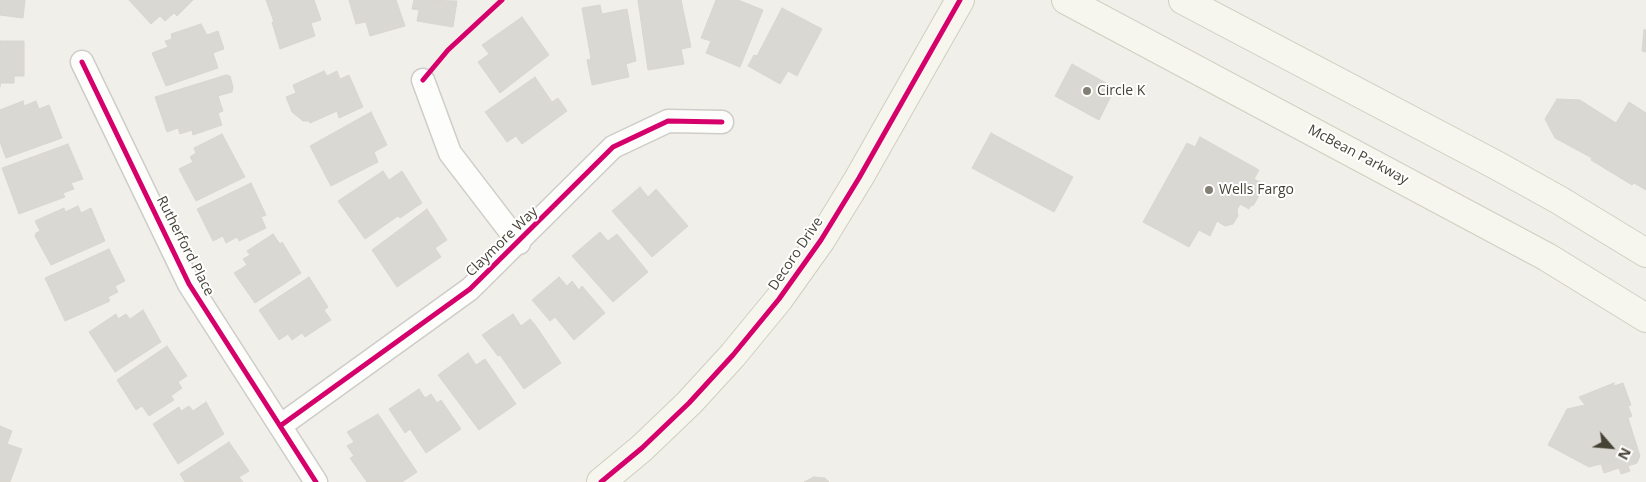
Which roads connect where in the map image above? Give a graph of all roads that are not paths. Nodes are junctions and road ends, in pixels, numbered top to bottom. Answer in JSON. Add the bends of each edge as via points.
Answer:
{"nodes":[{"id":1,"x":960,"y":0,"type":"edge"},
{"id":2,"x":1066,"y":0,"type":"edge"},
{"id":3,"x":1183,"y":0,"type":"edge"},
{"id":4,"x":82,"y":62,"type":"dead end"},
{"id":5,"x":423,"y":80,"type":"dead end"},
{"id":6,"x":722,"y":122,"type":"dead end"},
{"id":7,"x":519,"y":243,"type":"junction"},
{"id":8,"x":1646,"y":253,"type":"edge"},
{"id":9,"x":1646,"y":318,"type":"edge"},
{"id":10,"x":280,"y":426,"type":"junction"},
{"id":11,"x":316,"y":482,"type":"edge"},
{"id":12,"x":601,"y":482,"type":"edge"}],
"edges":[{"from":1,"to":12,"type":"main road","name":"Decoro Drive","via":[[859,178],[779,300],[689,403]]},
{"from":2,"to":9,"type":"main road","name":"McBean Parkway","via":[[1530,247]]},
{"from":3,"to":8,"type":"main road","via":[[1512,174]]},
{"from":4,"to":10,"type":"street","name":"Rutherford Place","via":[[189,284]]},
{"from":5,"to":7,"type":"street","via":[[450,153]]},
{"from":6,"to":7,"type":"street","name":"Claymore Way","via":[[668,121],[612,147]]},
{"from":7,"to":10,"type":"street","name":"Claymore Way","via":[[470,289]]},
{"from":10,"to":11,"type":"street","name":"Rutherford Place"}]}
